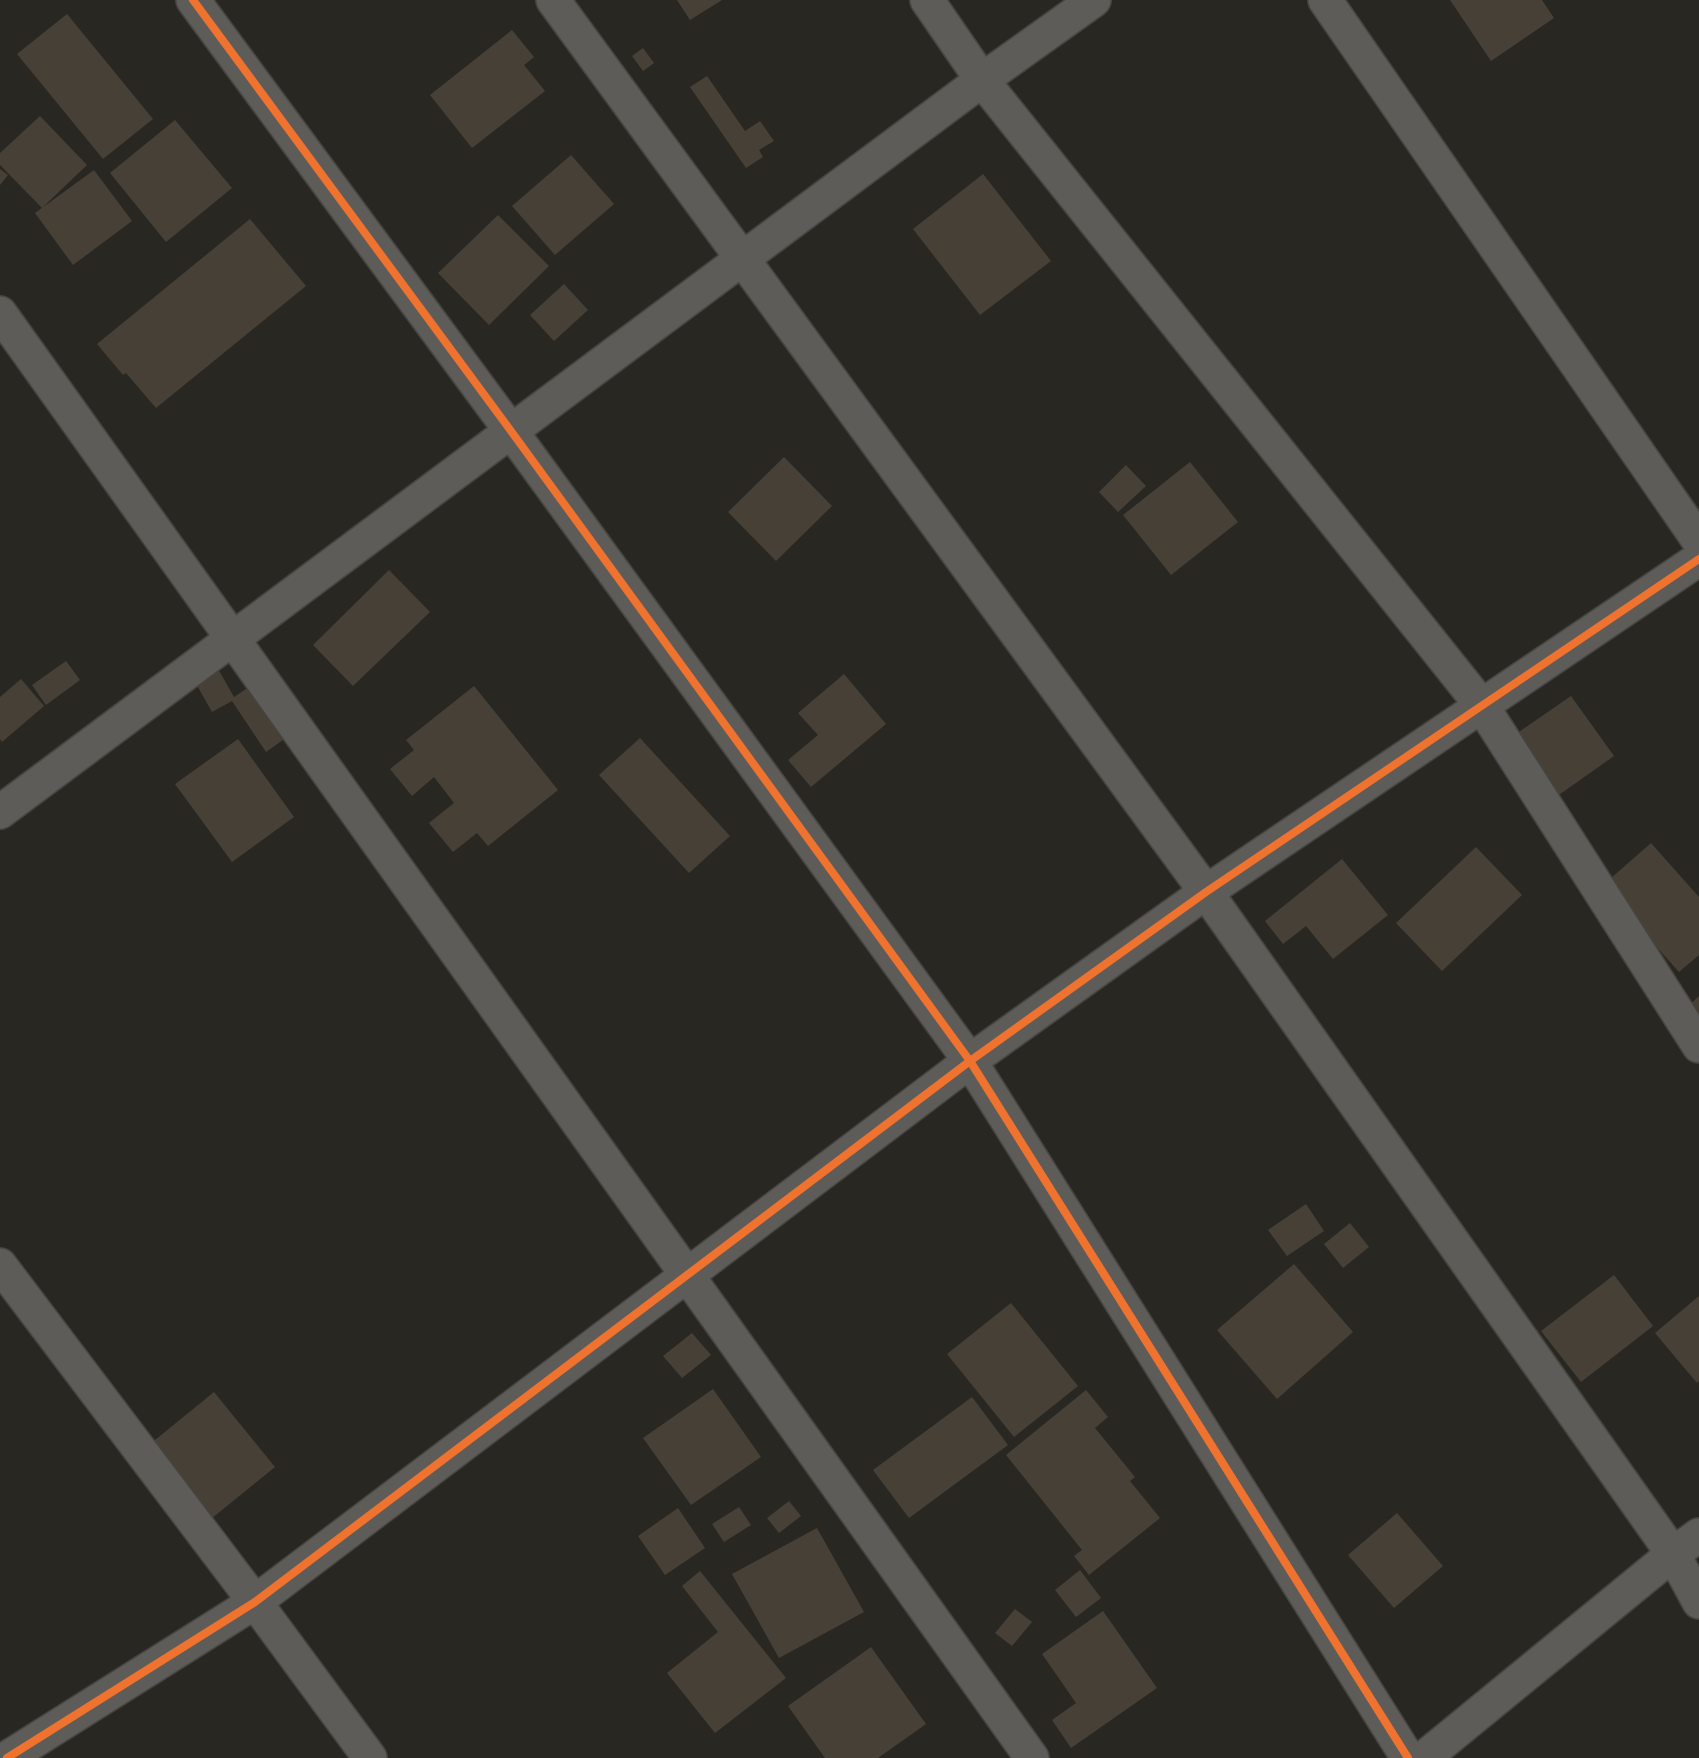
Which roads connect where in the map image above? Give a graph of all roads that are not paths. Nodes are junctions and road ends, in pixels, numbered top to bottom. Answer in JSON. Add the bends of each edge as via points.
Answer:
{"nodes":[{"id":1,"x":194,"y":0,"type":"edge"},
{"id":2,"x":553,"y":0,"type":"edge"},
{"id":3,"x":927,"y":0,"type":"edge"},
{"id":4,"x":1094,"y":0,"type":"edge"},
{"id":5,"x":1325,"y":0,"type":"edge"},
{"id":6,"x":982,"y":80,"type":"junction"},
{"id":7,"x":742,"y":258,"type":"junction"},
{"id":8,"x":0,"y":313,"type":"edge"},
{"id":9,"x":511,"y":431,"type":"junction"},
{"id":10,"x":1699,"y":541,"type":"edge"},
{"id":11,"x":1699,"y":559,"type":"edge"},
{"id":12,"x":232,"y":639,"type":"junction"},
{"id":13,"x":1482,"y":706,"type":"junction"},
{"id":14,"x":0,"y":812,"type":"edge"},
{"id":15,"x":1206,"y":892,"type":"junction"},
{"id":16,"x":1699,"y":1046,"type":"edge"},
{"id":17,"x":970,"y":1061,"type":"junction"},
{"id":18,"x":0,"y":1265,"type":"edge"},
{"id":19,"x":687,"y":1275,"type":"junction"},
{"id":20,"x":1699,"y":1535,"type":"edge"},
{"id":21,"x":1673,"y":1554,"type":"junction"},
{"id":22,"x":255,"y":1602,"type":"junction"},
{"id":23,"x":1699,"y":1602,"type":"edge"},
{"id":24,"x":7,"y":1758,"type":"edge"},
{"id":25,"x":370,"y":1758,"type":"edge"},
{"id":26,"x":1032,"y":1758,"type":"edge"},
{"id":27,"x":1408,"y":1758,"type":"edge"},
{"id":28,"x":1424,"y":1758,"type":"edge"}],
"edges":[{"from":1,"to":9,"type":"street"},
{"from":2,"to":7,"type":"street"},
{"from":3,"to":6,"type":"street"},
{"from":4,"to":6,"type":"street"},
{"from":5,"to":10,"type":"street"},
{"from":6,"to":7,"type":"street"},
{"from":6,"to":13,"type":"street"},
{"from":7,"to":9,"type":"street"},
{"from":7,"to":15,"type":"street"},
{"from":8,"to":12,"type":"street"},
{"from":9,"to":12,"type":"street"},
{"from":9,"to":17,"type":"street"},
{"from":11,"to":13,"type":"street"},
{"from":12,"to":14,"type":"street"},
{"from":12,"to":19,"type":"street"},
{"from":13,"to":15,"type":"street"},
{"from":13,"to":16,"type":"street"},
{"from":15,"to":17,"type":"street"},
{"from":15,"to":21,"type":"street"},
{"from":17,"to":19,"type":"street"},
{"from":17,"to":27,"type":"street"},
{"from":18,"to":22,"type":"street"},
{"from":19,"to":22,"type":"street"},
{"from":19,"to":26,"type":"street"},
{"from":20,"to":21,"type":"street"},
{"from":21,"to":23,"type":"street"},
{"from":21,"to":28,"type":"street"},
{"from":22,"to":24,"type":"street"},
{"from":22,"to":25,"type":"street"}]}
